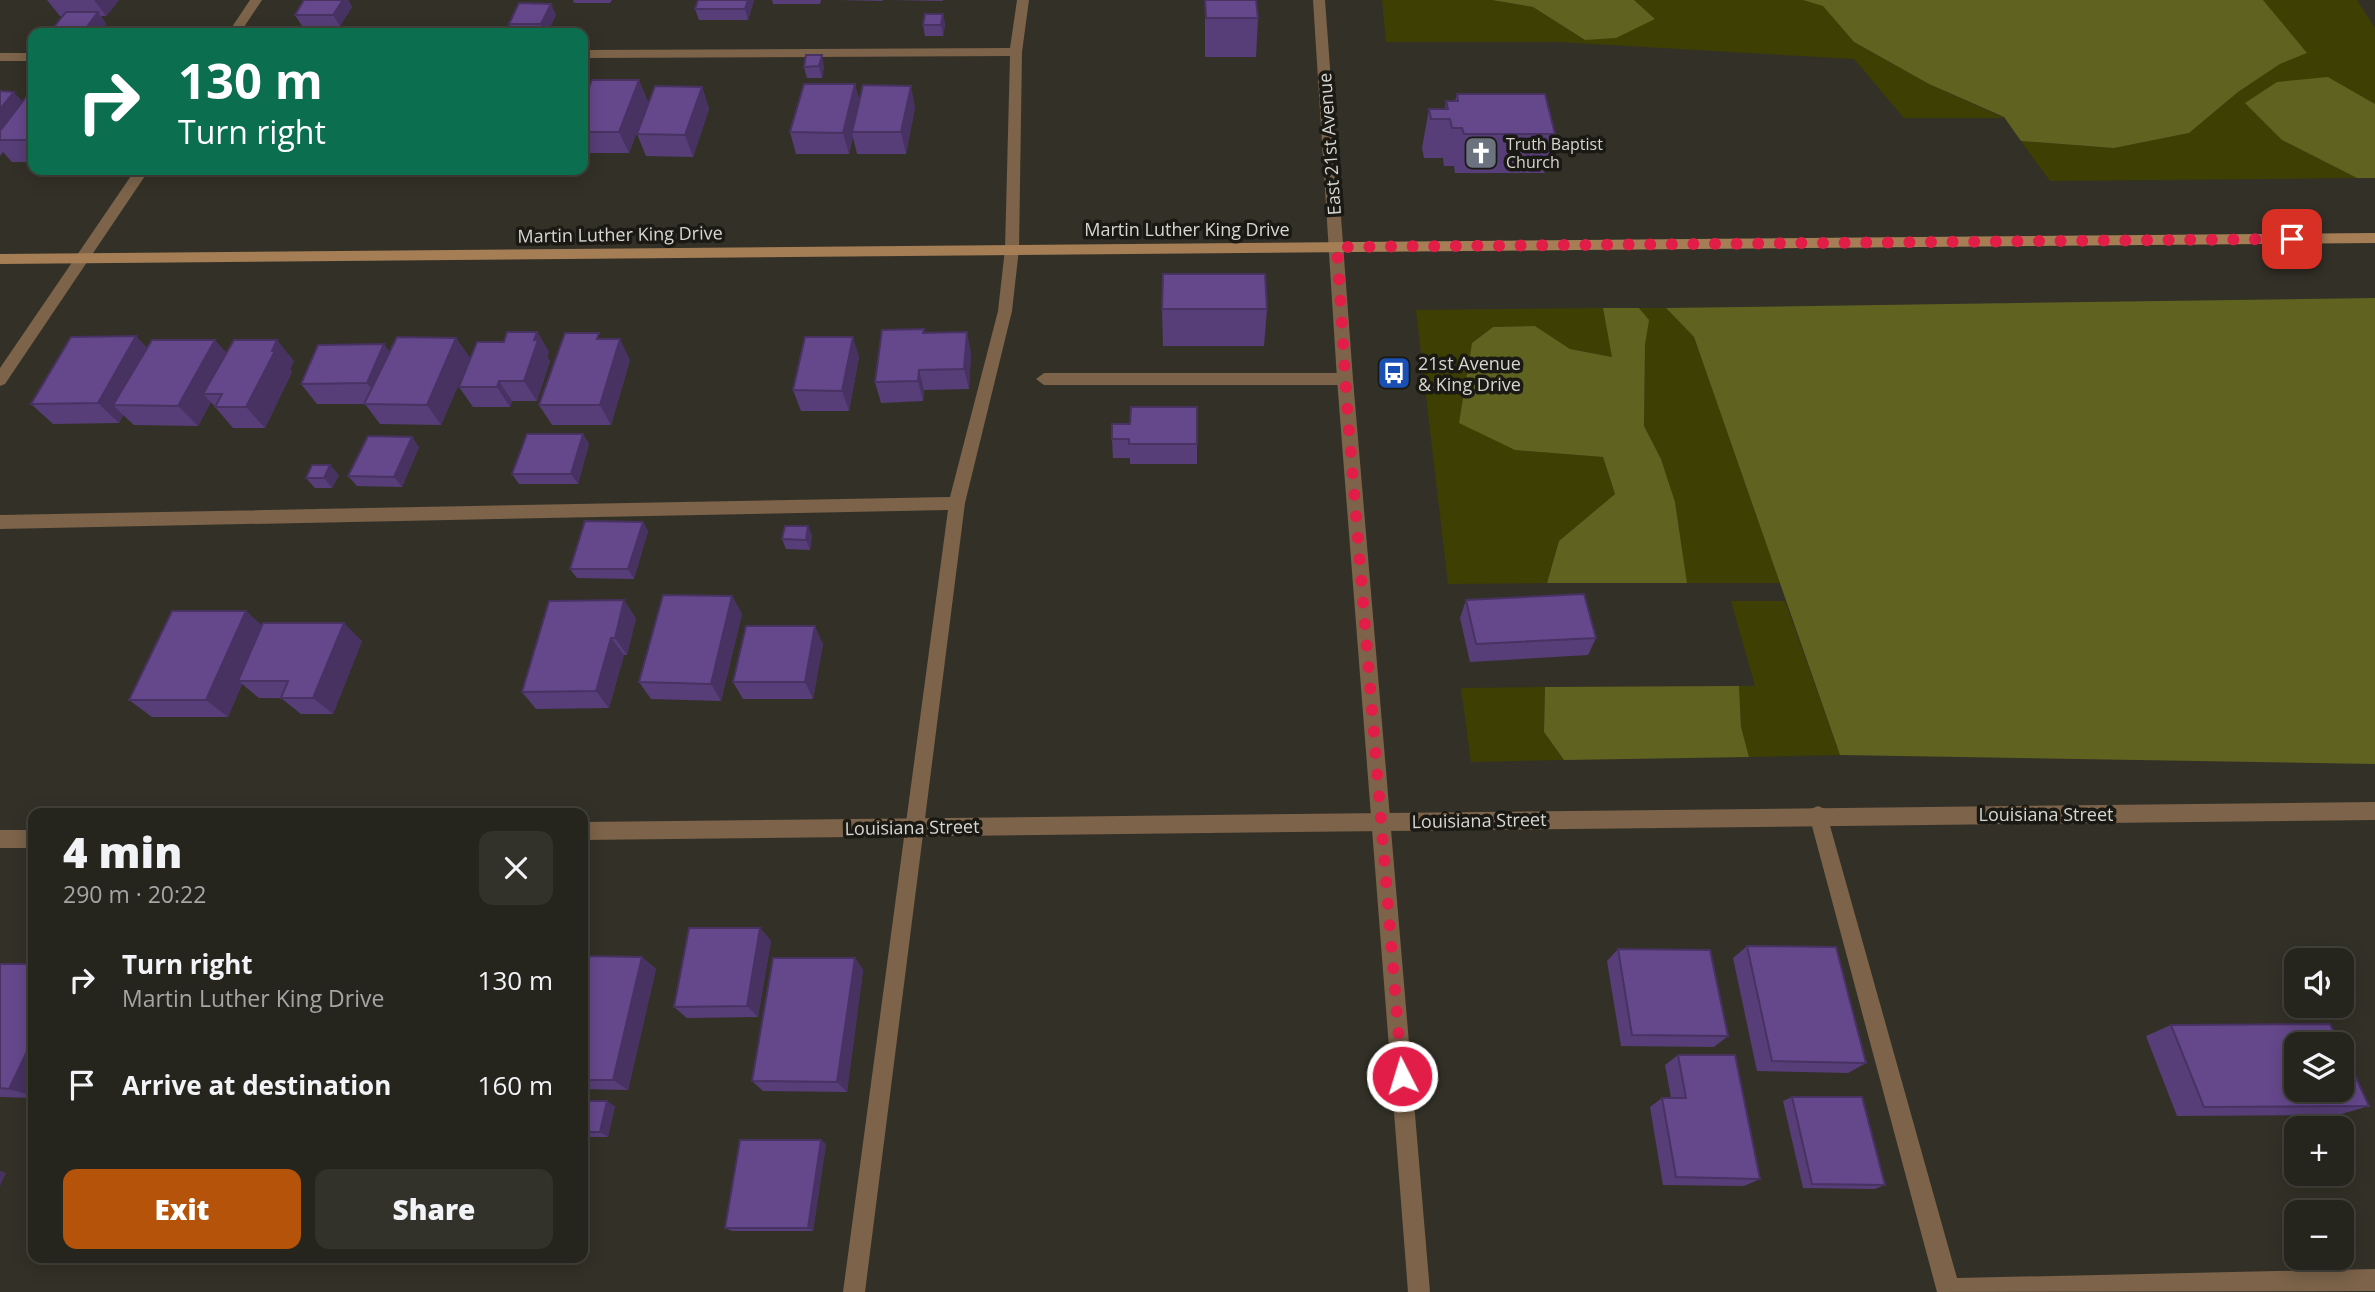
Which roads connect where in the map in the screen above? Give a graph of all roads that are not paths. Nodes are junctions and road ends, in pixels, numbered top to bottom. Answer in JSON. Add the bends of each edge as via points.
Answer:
{"nodes":[{"id":1,"x":256,"y":0,"type":"edge"},
{"id":2,"x":1023,"y":0,"type":"edge"},
{"id":3,"x":1319,"y":0,"type":"edge"},
{"id":4,"x":237,"y":28,"type":"edge"},
{"id":5,"x":1017,"y":52,"type":"junction"},
{"id":6,"x":588,"y":54,"type":"edge"},
{"id":7,"x":0,"y":57,"type":"edge"},
{"id":8,"x":28,"y":57,"type":"edge"},
{"id":9,"x":139,"y":175,"type":"edge"},
{"id":10,"x":2375,"y":238,"type":"edge"},
{"id":11,"x":1337,"y":247,"type":"junction"},
{"id":12,"x":1012,"y":249,"type":"junction"},
{"id":13,"x":82,"y":258,"type":"junction"},
{"id":14,"x":0,"y":259,"type":"edge"},
{"id":15,"x":1044,"y":379,"type":"dead end"},
{"id":16,"x":1345,"y":379,"type":"junction"},
{"id":17,"x":0,"y":380,"type":"edge"},
{"id":18,"x":957,"y":503,"type":"junction"},
{"id":19,"x":0,"y":522,"type":"edge"},
{"id":20,"x":2375,"y":811,"type":"edge"},
{"id":21,"x":1818,"y":816,"type":"junction"},
{"id":22,"x":1381,"y":821,"type":"junction"},
{"id":23,"x":915,"y":827,"type":"junction"},
{"id":24,"x":588,"y":831,"type":"edge"},
{"id":25,"x":0,"y":839,"type":"edge"},
{"id":26,"x":28,"y":839,"type":"edge"},
{"id":27,"x":2375,"y":1280,"type":"edge"},
{"id":28,"x":1949,"y":1291,"type":"edge"},
{"id":29,"x":854,"y":1292,"type":"edge"},
{"id":30,"x":1419,"y":1292,"type":"edge"}],
"edges":[{"from":1,"to":4,"type":"street"},
{"from":2,"to":5,"type":"street"},
{"from":3,"to":11,"type":"street","name":"East 21st Avenue"},
{"from":5,"to":6,"type":"street"},
{"from":5,"to":12,"type":"street"},
{"from":7,"to":8,"type":"street"},
{"from":9,"to":13,"type":"street"},
{"from":10,"to":11,"type":"main road","name":"Martin Luther King Drive"},
{"from":11,"to":12,"type":"main road","name":"Martin Luther King Drive"},
{"from":11,"to":16,"type":"street","name":"East 21st Avenue"},
{"from":12,"to":13,"type":"main road","name":"Martin Luther King Drive"},
{"from":12,"to":18,"type":"street","via":[[1005,311]]},
{"from":13,"to":14,"type":"main road","name":"Martin Luther King Drive"},
{"from":13,"to":17,"type":"street"},
{"from":15,"to":16,"type":"street"},
{"from":16,"to":22,"type":"street","name":"East 21st Avenue"},
{"from":18,"to":19,"type":"street"},
{"from":18,"to":23,"type":"street"},
{"from":20,"to":21,"type":"street","name":"Louisiana Street"},
{"from":21,"to":22,"type":"street","name":"Louisiana Street"},
{"from":21,"to":28,"type":"street"},
{"from":22,"to":23,"type":"street","name":"Louisiana Street"},
{"from":22,"to":30,"type":"street","name":"East 21st Avenue"},
{"from":23,"to":24,"type":"street","name":"Louisiana Street"},
{"from":23,"to":29,"type":"street"},
{"from":25,"to":26,"type":"street"},
{"from":27,"to":28,"type":"street"}]}
